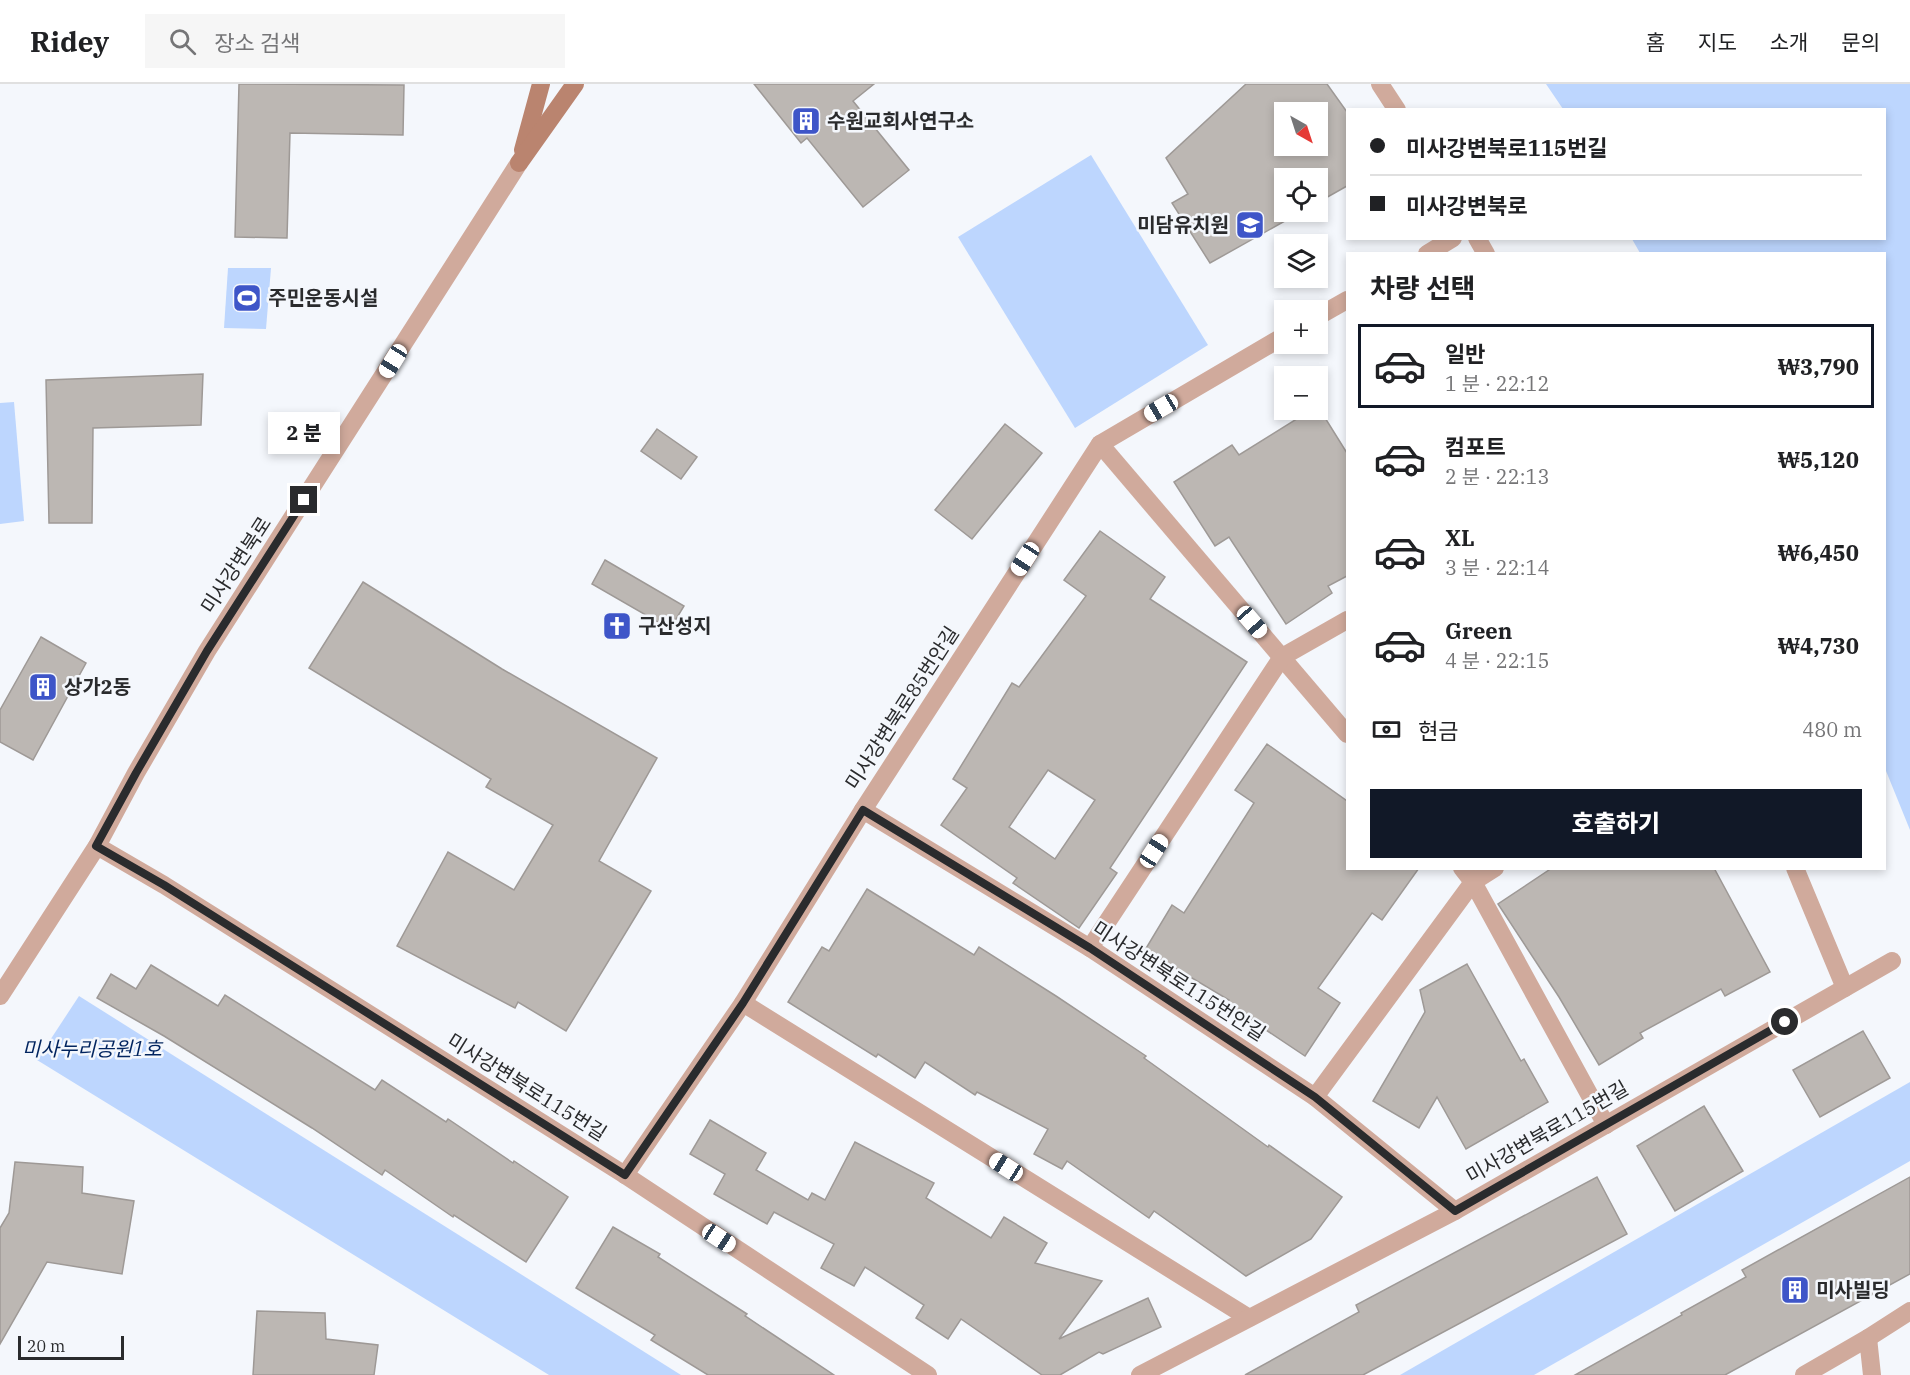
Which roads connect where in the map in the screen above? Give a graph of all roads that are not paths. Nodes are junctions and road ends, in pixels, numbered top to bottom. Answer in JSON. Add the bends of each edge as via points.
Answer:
{"nodes":[{"id":1,"x":541,"y":84,"type":"edge"},
{"id":2,"x":574,"y":84,"type":"edge"},
{"id":3,"x":1380,"y":84,"type":"edge"},
{"id":4,"x":1396,"y":108,"type":"edge"},
{"id":5,"x":519,"y":163,"type":"junction"},
{"id":6,"x":1450,"y":240,"type":"edge"},
{"id":7,"x":1430,"y":252,"type":"edge"},
{"id":8,"x":1346,"y":301,"type":"edge"},
{"id":9,"x":1328,"y":311,"type":"edge"},
{"id":10,"x":1274,"y":342,"type":"edge"},
{"id":11,"x":1100,"y":444,"type":"junction"},
{"id":12,"x":1346,"y":621,"type":"edge"},
{"id":13,"x":1282,"y":657,"type":"junction"},
{"id":14,"x":1346,"y":733,"type":"edge"},
{"id":15,"x":863,"y":810,"type":"junction"},
{"id":16,"x":96,"y":846,"type":"junction"},
{"id":17,"x":1487,"y":870,"type":"edge"},
{"id":18,"x":1796,"y":870,"type":"edge"},
{"id":19,"x":1467,"y":875,"type":"edge"},
{"id":20,"x":1090,"y":948,"type":"junction"},
{"id":21,"x":1892,"y":961,"type":"dead end"},
{"id":22,"x":1845,"y":988,"type":"junction"},
{"id":23,"x":0,"y":996,"type":"edge"},
{"id":24,"x":743,"y":1003,"type":"junction"},
{"id":25,"x":1315,"y":1097,"type":"junction"},
{"id":26,"x":1606,"y":1125,"type":"junction"},
{"id":27,"x":625,"y":1175,"type":"junction"},
{"id":28,"x":1455,"y":1211,"type":"junction"},
{"id":29,"x":1910,"y":1311,"type":"edge"},
{"id":30,"x":1249,"y":1318,"type":"junction"},
{"id":31,"x":1868,"y":1338,"type":"junction"},
{"id":32,"x":928,"y":1375,"type":"edge"},
{"id":33,"x":1140,"y":1375,"type":"edge"},
{"id":34,"x":1804,"y":1375,"type":"edge"},
{"id":35,"x":1872,"y":1375,"type":"edge"}],
"edges":[{"from":1,"to":5,"type":"main road"},
{"from":2,"to":5,"type":"main road"},
{"from":3,"to":4,"type":"street"},
{"from":5,"to":16,"type":"street","name":"미사강변북로","via":[[207,651]]},
{"from":6,"to":7,"type":"street"},
{"from":8,"to":9,"type":"street"},
{"from":10,"to":11,"type":"street","name":"미사강변북로85번안길"},
{"from":11,"to":13,"type":"street"},
{"from":11,"to":15,"type":"street","name":"미사강변북로85번안길"},
{"from":12,"to":13,"type":"street"},
{"from":13,"to":14,"type":"street"},
{"from":13,"to":20,"type":"street"},
{"from":15,"to":20,"type":"street","name":"미사강변북로115번안길"},
{"from":15,"to":24,"type":"street","name":"미사강변북로85번안길"},
{"from":16,"to":23,"type":"street","name":"미사강변북로"},
{"from":16,"to":27,"type":"street","name":"미사강변북로115번길"},
{"from":17,"to":19,"type":"street"},
{"from":18,"to":22,"type":"street"},
{"from":19,"to":25,"type":"street"},
{"from":19,"to":26,"type":"street"},
{"from":20,"to":25,"type":"street","name":"미사강변북로115번안길"},
{"from":21,"to":22,"type":"street","name":"미사강변북로115번길"},
{"from":22,"to":26,"type":"street","name":"미사강변북로115번길"},
{"from":24,"to":27,"type":"street","name":"미사강변북로85번안길"},
{"from":24,"to":30,"type":"street"},
{"from":25,"to":28,"type":"street","name":"미사강변북로115번안길"},
{"from":26,"to":28,"type":"street","name":"미사강변북로115번길"},
{"from":27,"to":32,"type":"street","name":"미사강변북로115번길"},
{"from":28,"to":30,"type":"street","name":"미사강변북로115번길"},
{"from":29,"to":31,"type":"street"},
{"from":30,"to":33,"type":"street","name":"미사강변북로115번길"},
{"from":31,"to":34,"type":"street"},
{"from":31,"to":35,"type":"street"}]}
